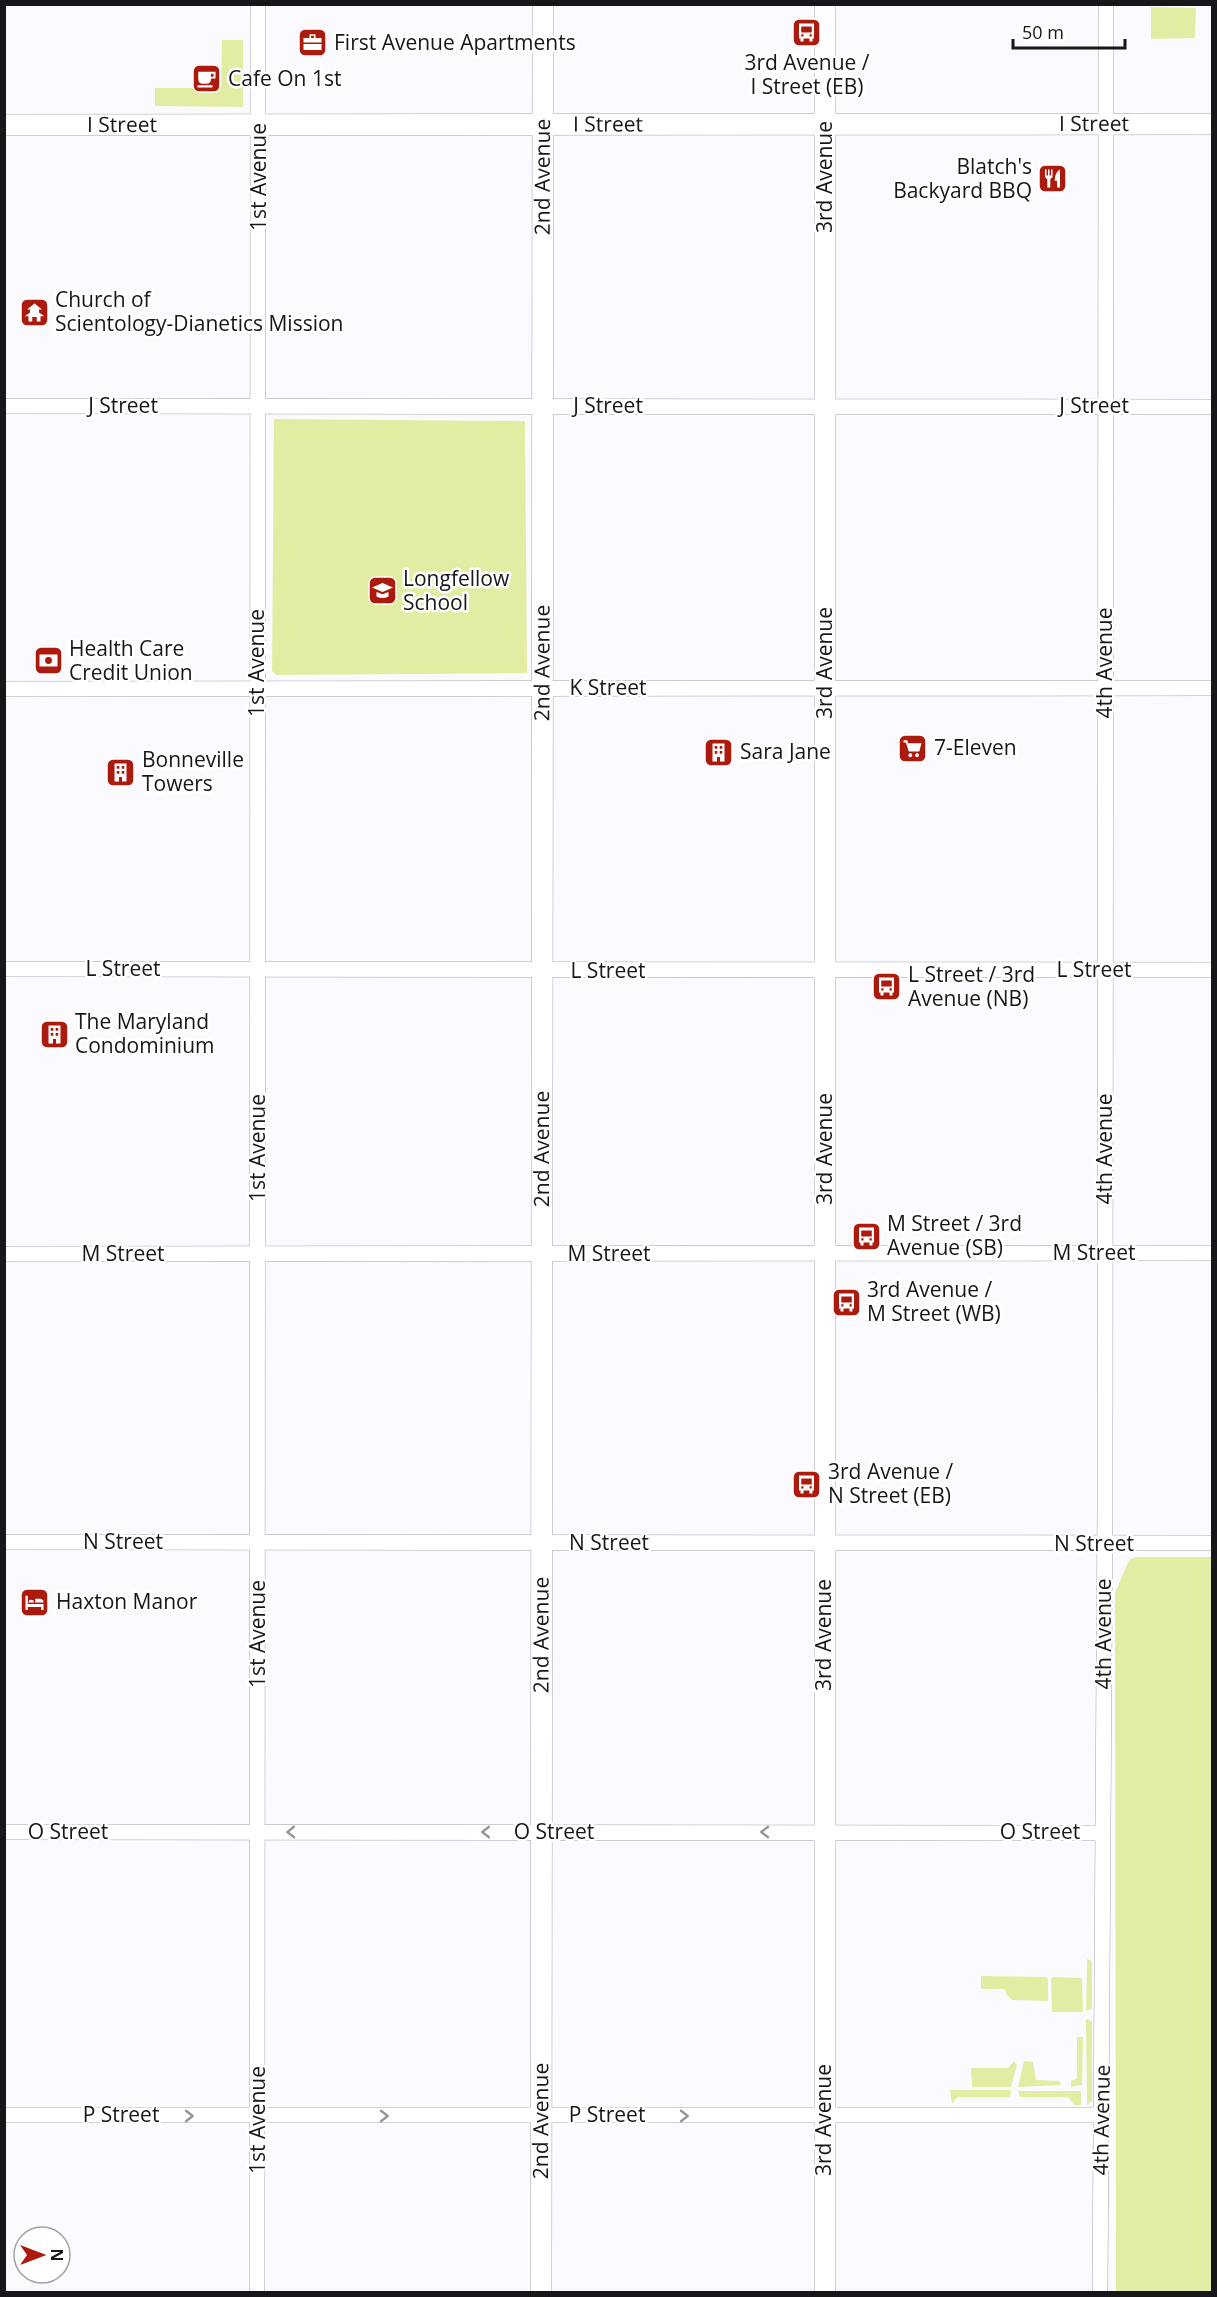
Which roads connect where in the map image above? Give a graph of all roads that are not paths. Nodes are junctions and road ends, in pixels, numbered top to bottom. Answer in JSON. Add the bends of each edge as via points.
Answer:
{"nodes":[{"id":1,"x":258,"y":4,"type":"edge"},
{"id":2,"x":543,"y":4,"type":"edge"},
{"id":3,"x":825,"y":4,"type":"edge"},
{"id":4,"x":1106,"y":4,"type":"edge"},
{"id":5,"x":825,"y":123,"type":"junction"},
{"id":6,"x":259,"y":124,"type":"junction"},
{"id":7,"x":543,"y":124,"type":"junction"},
{"id":8,"x":1106,"y":124,"type":"junction"},
{"id":9,"x":1212,"y":124,"type":"edge"},
{"id":10,"x":4,"y":125,"type":"edge"},
{"id":11,"x":4,"y":406,"type":"edge"},
{"id":12,"x":259,"y":406,"type":"junction"},
{"id":13,"x":542,"y":406,"type":"junction"},
{"id":14,"x":826,"y":406,"type":"junction"},
{"id":15,"x":1106,"y":406,"type":"junction"},
{"id":16,"x":1212,"y":406,"type":"edge"},
{"id":17,"x":257,"y":688,"type":"junction"},
{"id":18,"x":541,"y":688,"type":"junction"},
{"id":19,"x":1105,"y":688,"type":"junction"},
{"id":20,"x":1212,"y":688,"type":"edge"},
{"id":21,"x":4,"y":689,"type":"edge"},
{"id":22,"x":825,"y":689,"type":"junction"},
{"id":23,"x":4,"y":969,"type":"edge"},
{"id":24,"x":257,"y":969,"type":"junction"},
{"id":25,"x":1106,"y":970,"type":"junction"},
{"id":26,"x":1212,"y":970,"type":"edge"},
{"id":27,"x":542,"y":971,"type":"junction"},
{"id":28,"x":826,"y":971,"type":"junction"},
{"id":29,"x":1104,"y":1253,"type":"junction"},
{"id":30,"x":1212,"y":1253,"type":"edge"},
{"id":31,"x":4,"y":1254,"type":"edge"},
{"id":32,"x":258,"y":1254,"type":"junction"},
{"id":33,"x":543,"y":1254,"type":"junction"},
{"id":34,"x":825,"y":1254,"type":"junction"},
{"id":35,"x":4,"y":1542,"type":"edge"},
{"id":36,"x":258,"y":1542,"type":"junction"},
{"id":37,"x":542,"y":1542,"type":"junction"},
{"id":38,"x":825,"y":1543,"type":"junction"},
{"id":39,"x":1105,"y":1544,"type":"junction"},
{"id":40,"x":1212,"y":1544,"type":"edge"},
{"id":41,"x":824,"y":1831,"type":"junction"},
{"id":42,"x":4,"y":1832,"type":"edge"},
{"id":43,"x":258,"y":1832,"type":"junction"},
{"id":44,"x":542,"y":1833,"type":"junction"},
{"id":45,"x":1103,"y":1833,"type":"junction"},
{"id":46,"x":4,"y":2115,"type":"edge"},
{"id":47,"x":540,"y":2115,"type":"junction"},
{"id":48,"x":1102,"y":2115,"type":"junction"},
{"id":49,"x":258,"y":2116,"type":"junction"},
{"id":50,"x":824,"y":2116,"type":"junction"},
{"id":51,"x":257,"y":2292,"type":"edge"},
{"id":52,"x":541,"y":2292,"type":"edge"},
{"id":53,"x":825,"y":2292,"type":"edge"},
{"id":54,"x":1100,"y":2292,"type":"edge"}],
"edges":[{"from":1,"to":6,"type":"street","name":"1st Avenue"},
{"from":2,"to":7,"type":"street","name":"2nd Avenue"},
{"from":3,"to":5,"type":"street","name":"3rd Avenue"},
{"from":4,"to":8,"type":"street","name":"4th Avenue"},
{"from":5,"to":7,"type":"street","name":"I Street"},
{"from":5,"to":8,"type":"street","name":"I Street"},
{"from":5,"to":14,"type":"street","name":"3rd Avenue"},
{"from":6,"to":7,"type":"street","name":"I Street"},
{"from":6,"to":10,"type":"street","name":"I Street"},
{"from":6,"to":12,"type":"street","name":"1st Avenue"},
{"from":7,"to":13,"type":"street","name":"2nd Avenue"},
{"from":8,"to":9,"type":"street","name":"I Street"},
{"from":8,"to":15,"type":"street","name":"4th Avenue"},
{"from":11,"to":12,"type":"street","name":"J Street"},
{"from":12,"to":13,"type":"street","name":"J Street"},
{"from":12,"to":17,"type":"street","name":"1st Avenue"},
{"from":13,"to":14,"type":"street","name":"J Street"},
{"from":13,"to":18,"type":"street","name":"2nd Avenue"},
{"from":14,"to":15,"type":"street","name":"J Street"},
{"from":14,"to":22,"type":"street","name":"3rd Avenue"},
{"from":15,"to":16,"type":"street","name":"J Street"},
{"from":15,"to":19,"type":"street","name":"4th Avenue"},
{"from":17,"to":18,"type":"street","name":"K Street"},
{"from":17,"to":21,"type":"street","name":"K Street"},
{"from":17,"to":24,"type":"street","name":"1st Avenue"},
{"from":18,"to":22,"type":"street","name":"K Street"},
{"from":18,"to":27,"type":"street","name":"2nd Avenue"},
{"from":19,"to":20,"type":"street","name":"K Street"},
{"from":19,"to":22,"type":"street","name":"K Street"},
{"from":19,"to":25,"type":"street","name":"4th Avenue"},
{"from":22,"to":28,"type":"street","name":"3rd Avenue"},
{"from":23,"to":24,"type":"street","name":"L Street"},
{"from":24,"to":27,"type":"street","name":"L Street"},
{"from":24,"to":32,"type":"street","name":"1st Avenue"},
{"from":25,"to":26,"type":"street","name":"L Street"},
{"from":25,"to":28,"type":"street","name":"L Street"},
{"from":25,"to":29,"type":"street","name":"4th Avenue"},
{"from":27,"to":28,"type":"street","name":"L Street"},
{"from":27,"to":33,"type":"street","name":"2nd Avenue"},
{"from":28,"to":34,"type":"street","name":"3rd Avenue"},
{"from":29,"to":30,"type":"street","name":"M Street"},
{"from":29,"to":34,"type":"street","name":"M Street"},
{"from":29,"to":39,"type":"street","name":"4th Avenue"},
{"from":31,"to":32,"type":"street","name":"M Street"},
{"from":32,"to":33,"type":"street","name":"M Street"},
{"from":32,"to":36,"type":"street","name":"1st Avenue"},
{"from":33,"to":34,"type":"street","name":"M Street"},
{"from":33,"to":37,"type":"street","name":"2nd Avenue"},
{"from":34,"to":38,"type":"street","name":"3rd Avenue"},
{"from":35,"to":36,"type":"street","name":"N Street"},
{"from":36,"to":37,"type":"street","name":"N Street"},
{"from":36,"to":43,"type":"street","name":"1st Avenue"},
{"from":37,"to":38,"type":"street","name":"N Street"},
{"from":37,"to":44,"type":"street","name":"2nd Avenue"},
{"from":38,"to":39,"type":"street","name":"N Street"},
{"from":38,"to":41,"type":"street","name":"3rd Avenue"},
{"from":39,"to":40,"type":"street","name":"N Street"},
{"from":39,"to":45,"type":"street","name":"4th Avenue"},
{"from":41,"to":44,"type":"street","name":"O Street","one_way":true},
{"from":41,"to":45,"type":"street","name":"O Street"},
{"from":41,"to":50,"type":"street","name":"3rd Avenue"},
{"from":42,"to":43,"type":"street","name":"O Street"},
{"from":44,"to":43,"type":"street","name":"O Street","one_way":true},
{"from":43,"to":49,"type":"street","name":"1st Avenue"},
{"from":44,"to":47,"type":"street","name":"2nd Avenue"},
{"from":45,"to":48,"type":"street","name":"4th Avenue"},
{"from":46,"to":49,"type":"street","name":"P Street","one_way":true},
{"from":49,"to":47,"type":"street","name":"P Street","one_way":true},
{"from":47,"to":50,"type":"street","name":"P Street","one_way":true},
{"from":47,"to":52,"type":"street","name":"2nd Avenue"},
{"from":48,"to":50,"type":"street","name":"P Street"},
{"from":48,"to":54,"type":"street","name":"4th Avenue"},
{"from":49,"to":51,"type":"street","name":"1st Avenue"},
{"from":50,"to":53,"type":"street","name":"3rd Avenue"}]}
